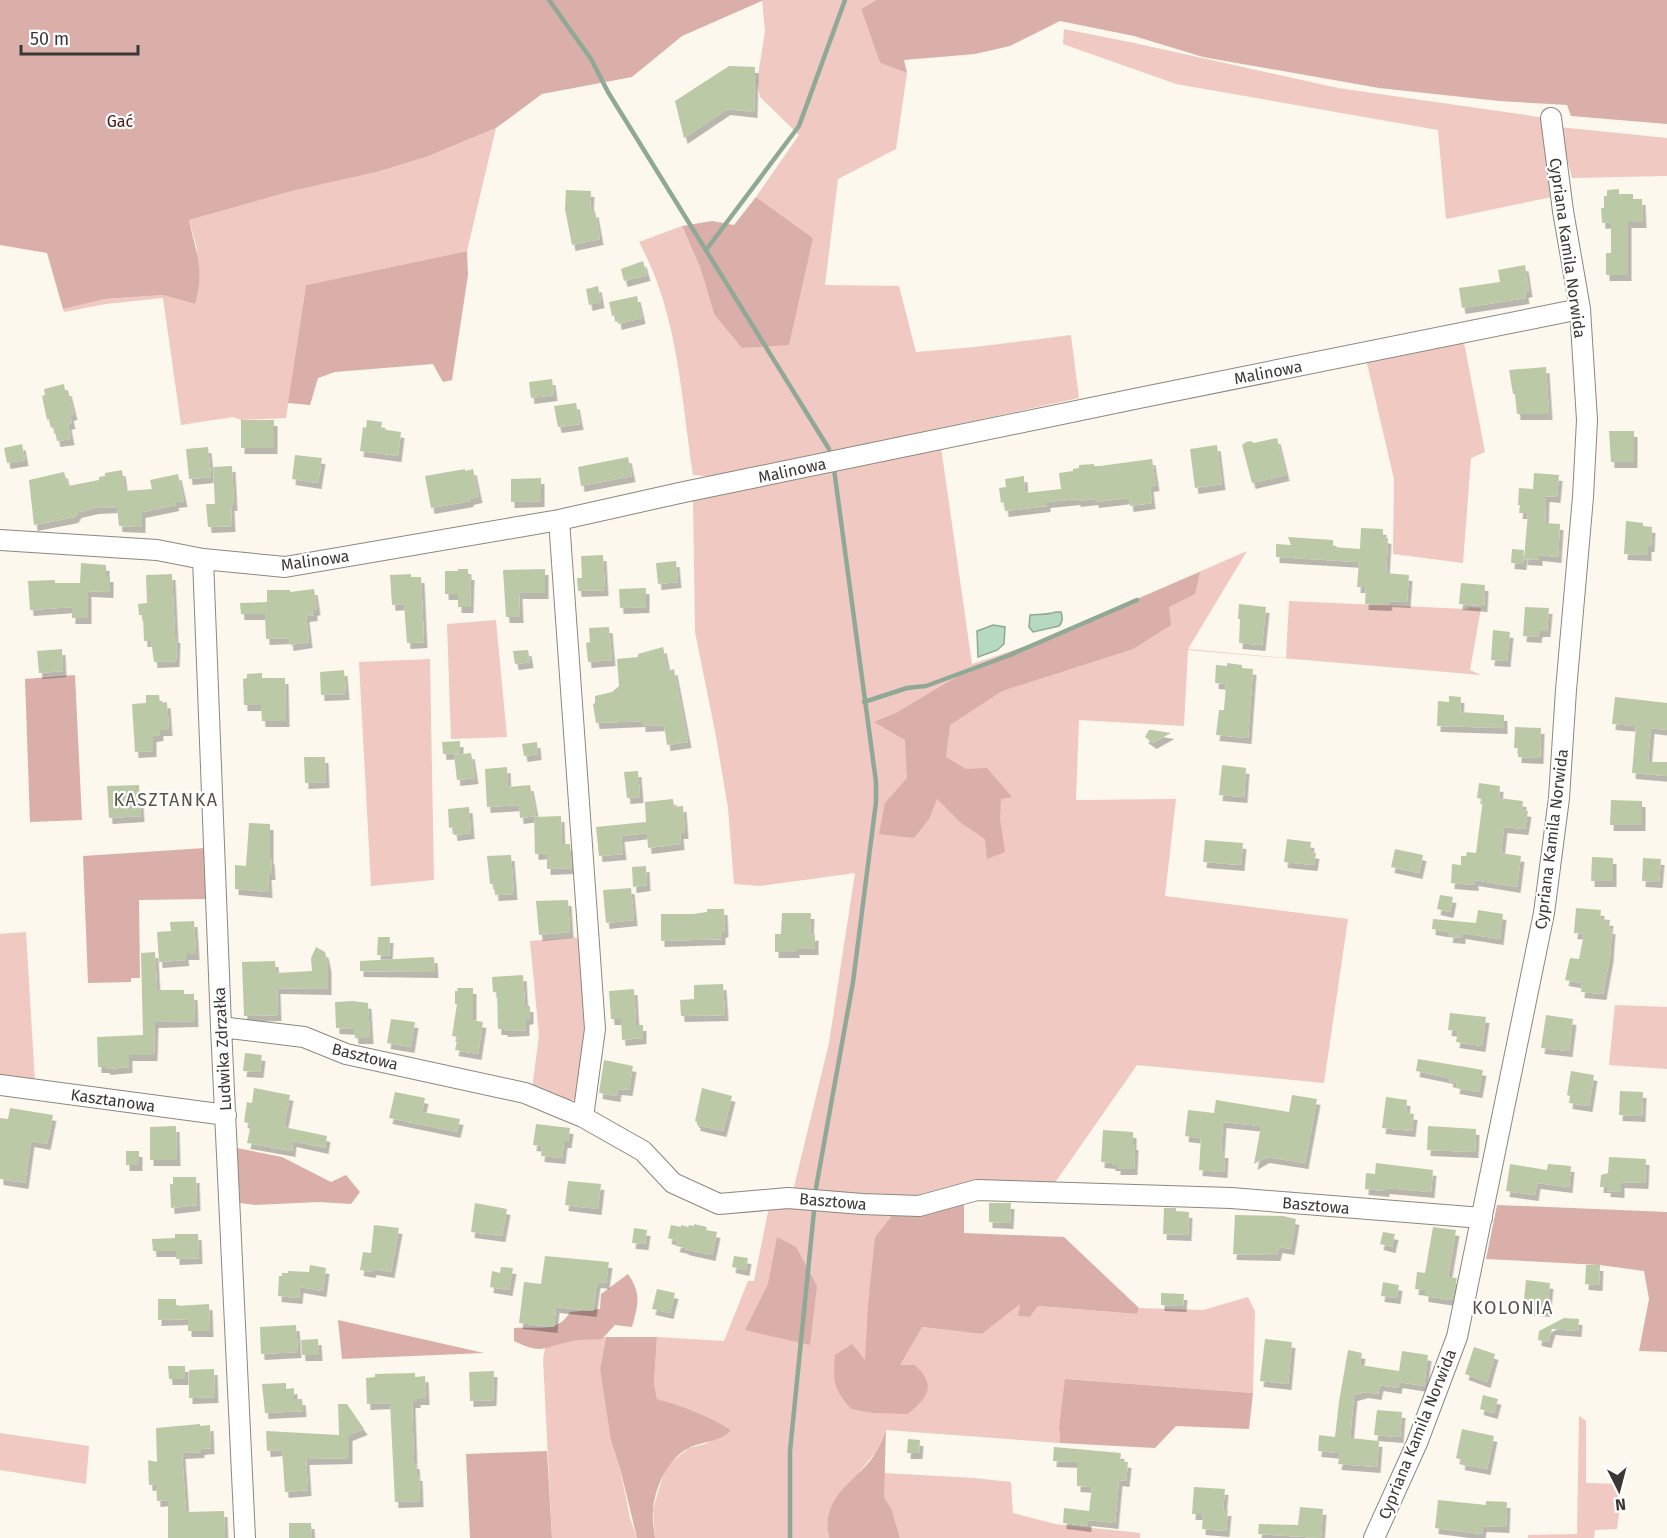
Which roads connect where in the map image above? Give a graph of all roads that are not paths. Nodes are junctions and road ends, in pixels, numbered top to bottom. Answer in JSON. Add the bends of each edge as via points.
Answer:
{"nodes":[{"id":1,"x":1551,"y":118,"type":"dead end"},
{"id":2,"x":1580,"y":309,"type":"junction"},
{"id":3,"x":559,"y":520,"type":"junction"},
{"id":4,"x":0,"y":540,"type":"edge"},
{"id":5,"x":203,"y":559,"type":"junction"},
{"id":6,"x":221,"y":1027,"type":"junction"},
{"id":7,"x":0,"y":1085,"type":"edge"},
{"id":8,"x":226,"y":1116,"type":"junction"},
{"id":9,"x":584,"y":1117,"type":"junction"},
{"id":10,"x":1482,"y":1218,"type":"junction"},
{"id":11,"x":245,"y":1538,"type":"edge"},
{"id":12,"x":1374,"y":1538,"type":"edge"}],
"edges":[{"from":1,"to":2,"type":"street","name":"Cypriana Kamila Norwida"},
{"from":2,"to":3,"type":"street","name":"Malinowa"},
{"from":2,"to":10,"type":"street","name":"Cypriana Kamila Norwida","via":[[1587,420],[1559,798],[1544,913]]},
{"from":3,"to":5,"type":"street","name":"Malinowa","via":[[285,567]]},
{"from":3,"to":9,"type":"street","via":[[595,1029]]},
{"from":4,"to":5,"type":"street","name":"Malinowa","via":[[157,550]]},
{"from":5,"to":6,"type":"street","name":"Ludwika Zdrzałka"},
{"from":6,"to":8,"type":"street","name":"Ludwika Zdrzałka"},
{"from":6,"to":9,"type":"street","name":"Basztowa","via":[[304,1037],[346,1054],[525,1093]]},
{"from":7,"to":8,"type":"street","name":"Kasztanowa"},
{"from":8,"to":11,"type":"street","name":"Ludwika Zdrzałka"},
{"from":9,"to":10,"type":"street","name":"Basztowa","via":[[643,1151],[673,1182],[718,1204],[788,1198],[919,1206],[977,1190],[1231,1198]]},
{"from":10,"to":12,"type":"street","name":"Cypriana Kamila Norwida","via":[[1457,1337],[1417,1443]]}]}
